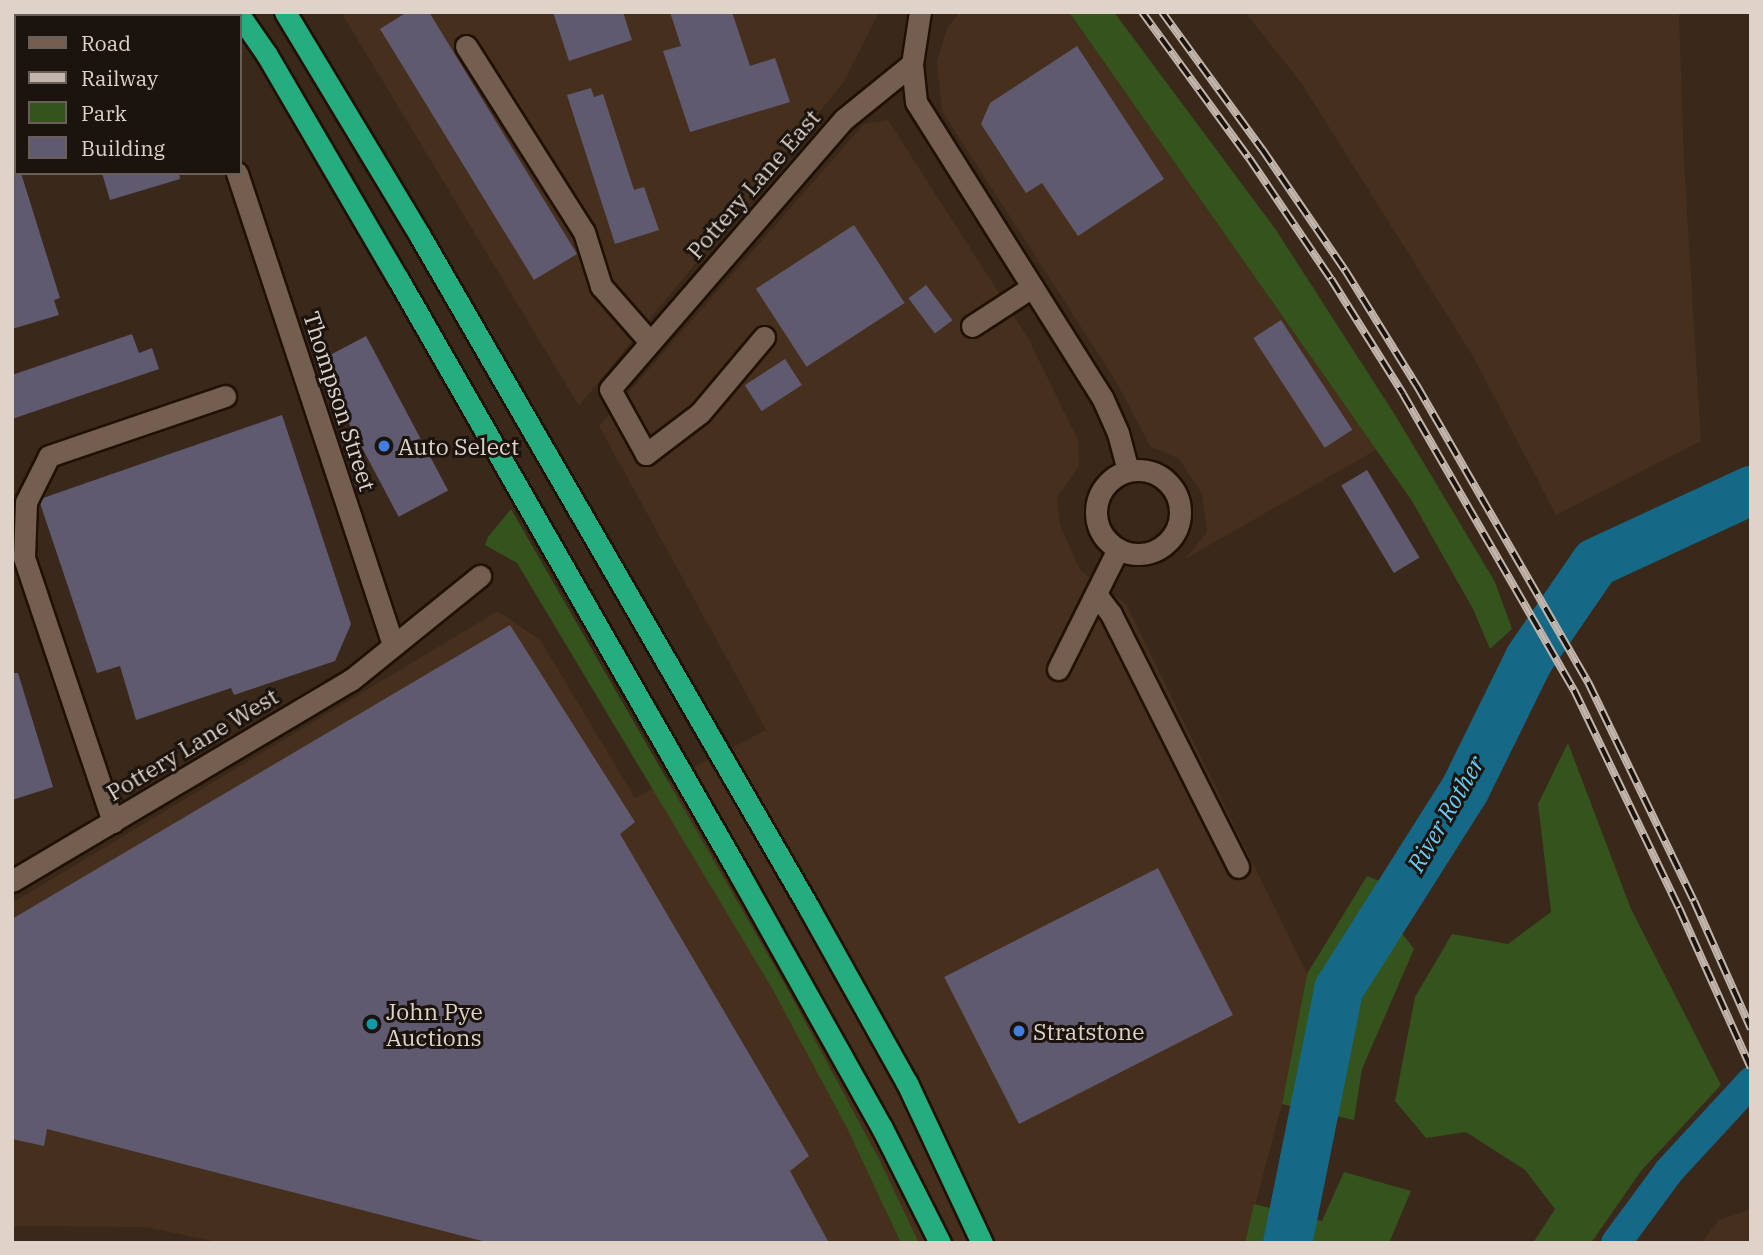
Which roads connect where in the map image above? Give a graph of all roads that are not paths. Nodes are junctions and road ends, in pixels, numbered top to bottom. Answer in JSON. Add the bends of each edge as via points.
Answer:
{"nodes":[{"id":1,"x":285,"y":12,"type":"edge"},
{"id":2,"x":920,"y":12,"type":"edge"},
{"id":3,"x":242,"y":19,"type":"edge"},
{"id":4,"x":466,"y":46,"type":"dead end"},
{"id":5,"x":912,"y":64,"type":"junction"},
{"id":6,"x":238,"y":175,"type":"edge"},
{"id":7,"x":1032,"y":287,"type":"junction"},
{"id":8,"x":972,"y":326,"type":"dead end"},
{"id":9,"x":764,"y":337,"type":"dead end"},
{"id":10,"x":650,"y":342,"type":"junction"},
{"id":11,"x":225,"y":396,"type":"dead end"},
{"id":12,"x":1128,"y":470,"type":"junction"},
{"id":13,"x":1118,"y":549,"type":"junction"},
{"id":14,"x":480,"y":576,"type":"dead end"},
{"id":15,"x":1096,"y":594,"type":"junction"},
{"id":16,"x":393,"y":645,"type":"junction"},
{"id":17,"x":1058,"y":669,"type":"dead end"},
{"id":18,"x":113,"y":822,"type":"junction"},
{"id":19,"x":1238,"y":867,"type":"dead end"},
{"id":20,"x":12,"y":881,"type":"edge"},
{"id":21,"x":940,"y":1243,"type":"edge"},
{"id":22,"x":982,"y":1243,"type":"edge"}],
"edges":[{"from":1,"to":22,"type":"highway","via":[[802,896],[907,1083]]},
{"from":2,"to":5,"type":"street"},
{"from":3,"to":21,"type":"highway","via":[[398,279],[740,875],[882,1128]]},
{"from":4,"to":10,"type":"street","via":[[584,232],[601,286]]},
{"from":5,"to":7,"type":"street","via":[[916,102]]},
{"from":5,"to":10,"type":"street","name":"Pottery Lane East","via":[[844,119]]},
{"from":6,"to":16,"type":"street","name":"Thompson Street"},
{"from":7,"to":8,"type":"street"},
{"from":7,"to":12,"type":"street","via":[[1102,397]]},
{"from":9,"to":10,"type":"street","name":"Pottery Lane East","via":[[699,413],[646,454],[610,390]]},
{"from":11,"to":18,"type":"street","via":[[49,456],[26,502],[24,557]]},
{"from":12,"to":13,"type":"street","via":[[1112,477],[1095,509],[1103,537]]},
{"from":12,"to":13,"type":"street","via":[[1142,469],[1169,482],[1181,510],[1179,525],[1160,548],[1141,554]]},
{"from":13,"to":15,"type":"street"},
{"from":14,"to":16,"type":"street","name":"Pottery Lane West"},
{"from":15,"to":17,"type":"street"},
{"from":15,"to":19,"type":"street","via":[[1111,614]]},
{"from":16,"to":18,"type":"street","name":"Pottery Lane West","via":[[351,680]]},
{"from":18,"to":20,"type":"street","name":"Pottery Lane West"}]}
